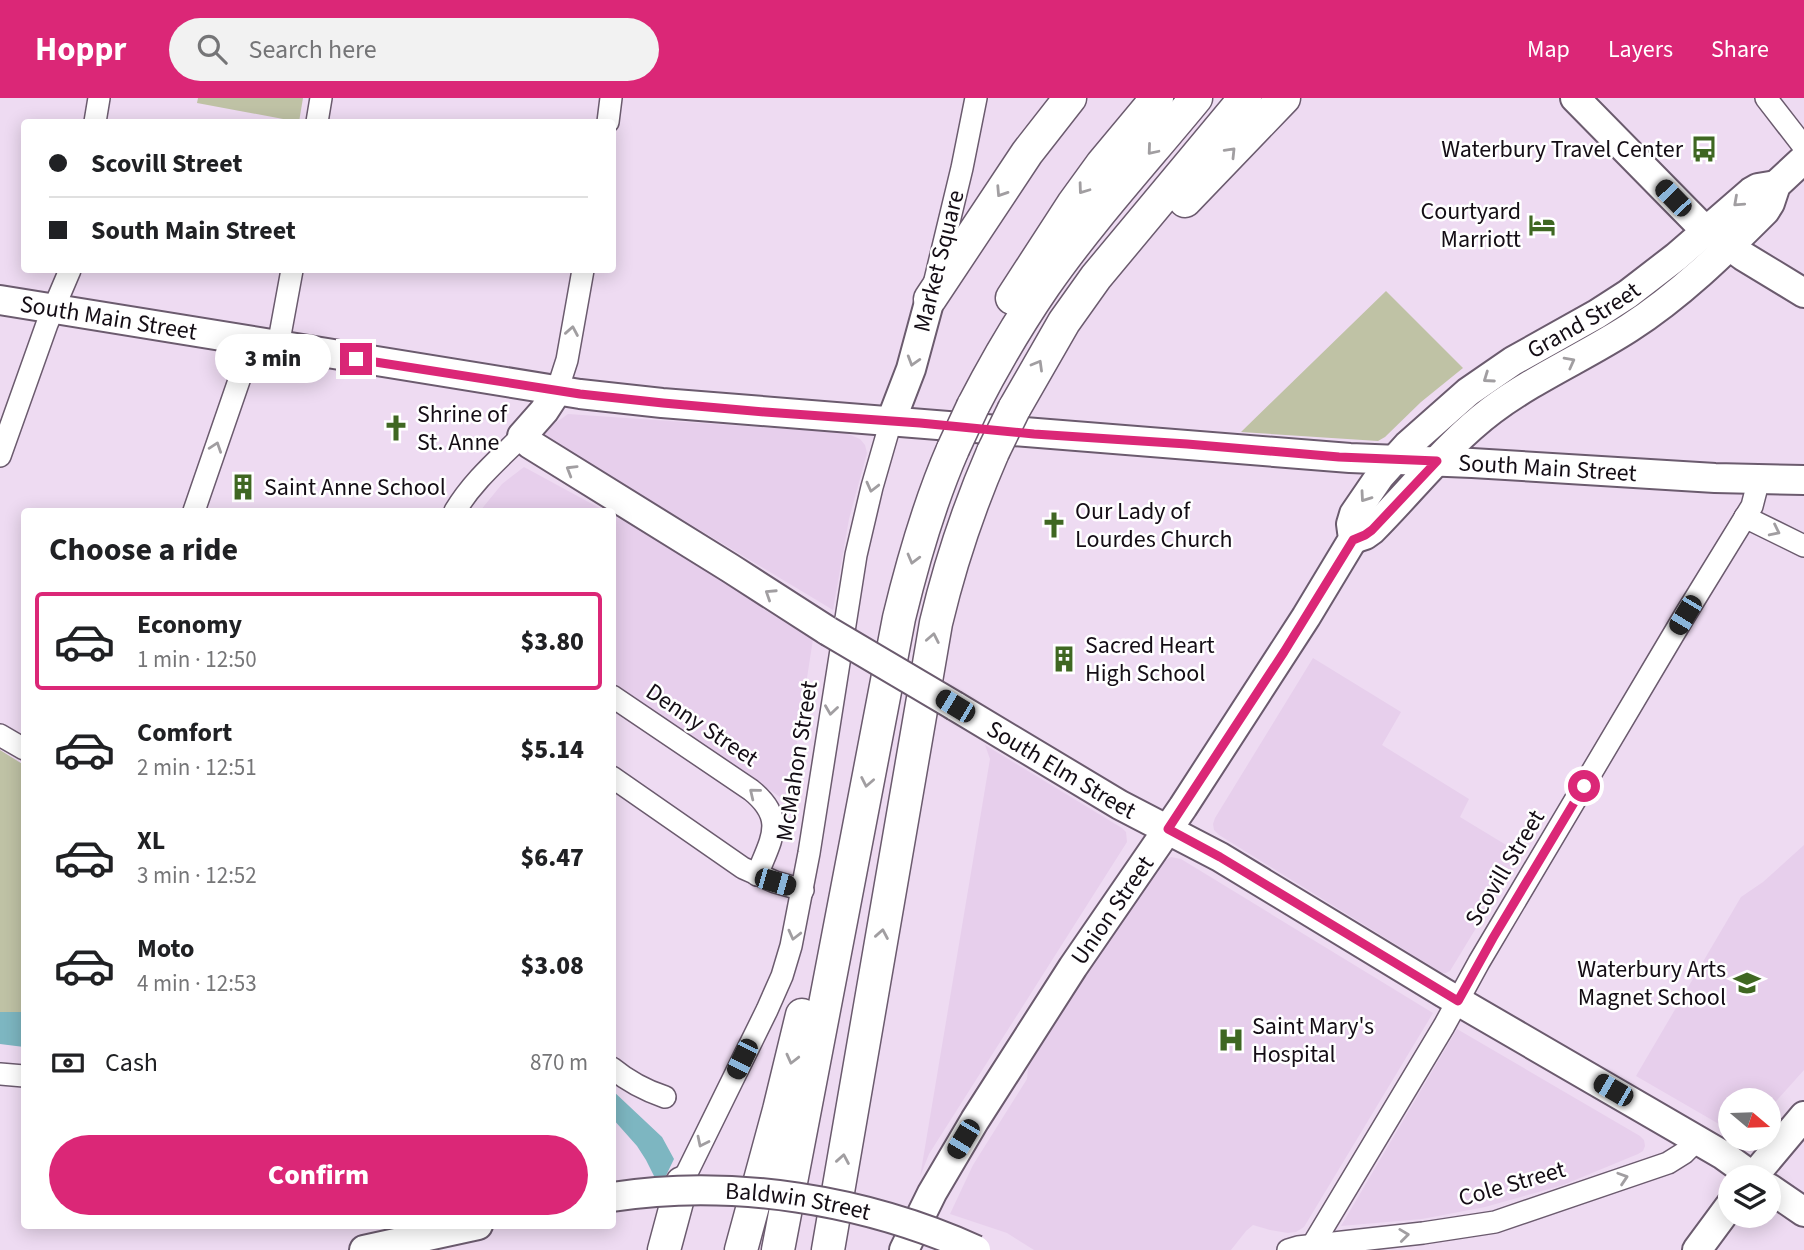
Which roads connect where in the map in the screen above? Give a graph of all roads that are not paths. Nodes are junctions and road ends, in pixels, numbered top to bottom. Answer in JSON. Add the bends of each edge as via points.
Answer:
{"nodes":[{"id":1,"x":99,"y":98,"type":"edge"},
{"id":2,"x":321,"y":98,"type":"edge"},
{"id":3,"x":611,"y":98,"type":"edge"},
{"id":4,"x":976,"y":98,"type":"edge"},
{"id":5,"x":1070,"y":98,"type":"edge"},
{"id":6,"x":1157,"y":98,"type":"edge"},
{"id":7,"x":1196,"y":98,"type":"edge"},
{"id":8,"x":1245,"y":98,"type":"edge"},
{"id":9,"x":1284,"y":98,"type":"edge"},
{"id":10,"x":1575,"y":98,"type":"edge"},
{"id":11,"x":1766,"y":98,"type":"edge"},
{"id":12,"x":96,"y":119,"type":"edge"},
{"id":13,"x":318,"y":119,"type":"edge"},
{"id":14,"x":608,"y":119,"type":"edge"},
{"id":15,"x":1804,"y":147,"type":"edge"},
{"id":16,"x":1804,"y":159,"type":"edge"},
{"id":17,"x":1718,"y":239,"type":"junction"},
{"id":18,"x":69,"y":273,"type":"edge"},
{"id":19,"x":291,"y":273,"type":"edge"},
{"id":20,"x":582,"y":273,"type":"edge"},
{"id":21,"x":1804,"y":293,"type":"edge"},
{"id":22,"x":930,"y":299,"type":"junction"},
{"id":23,"x":0,"y":300,"type":"edge"},
{"id":24,"x":54,"y":309,"type":"junction"},
{"id":25,"x":1064,"y":322,"type":"junction"},
{"id":26,"x":250,"y":341,"type":"junction"},
{"id":27,"x":278,"y":346,"type":"junction"},
{"id":28,"x":1000,"y":355,"type":"junction"},
{"id":29,"x":557,"y":391,"type":"junction"},
{"id":30,"x":891,"y":421,"type":"junction"},
{"id":31,"x":522,"y":436,"type":"junction"},
{"id":32,"x":0,"y":456,"type":"edge"},
{"id":33,"x":1394,"y":460,"type":"junction"},
{"id":34,"x":1437,"y":461,"type":"junction"},
{"id":35,"x":1759,"y":479,"type":"junction"},
{"id":36,"x":1804,"y":480,"type":"edge"},
{"id":37,"x":195,"y":508,"type":"edge"},
{"id":38,"x":457,"y":508,"type":"edge"},
{"id":39,"x":1745,"y":517,"type":"junction"},
{"id":40,"x":1353,"y":540,"type":"junction"},
{"id":41,"x":1804,"y":546,"type":"edge"},
{"id":42,"x":616,"y":699,"type":"edge"},
{"id":43,"x":0,"y":735,"type":"edge"},
{"id":44,"x":21,"y":747,"type":"edge"},
{"id":45,"x":616,"y":780,"type":"edge"},
{"id":46,"x":1168,"y":829,"type":"junction"},
{"id":47,"x":757,"y":875,"type":"junction"},
{"id":48,"x":803,"y":890,"type":"junction"},
{"id":49,"x":835,"y":951,"type":"junction"},
{"id":50,"x":1458,"y":1001,"type":"junction"},
{"id":51,"x":616,"y":1071,"type":"edge"},
{"id":52,"x":0,"y":1074,"type":"edge"},
{"id":53,"x":21,"y":1076,"type":"edge"},
{"id":54,"x":665,"y":1097,"type":"dead end"},
{"id":55,"x":1804,"y":1116,"type":"edge"},
{"id":56,"x":1697,"y":1140,"type":"junction"},
{"id":57,"x":1737,"y":1165,"type":"edge"},
{"id":58,"x":1768,"y":1165,"type":"edge"},
{"id":59,"x":682,"y":1183,"type":"junction"},
{"id":60,"x":1781,"y":1196,"type":"edge"},
{"id":61,"x":616,"y":1197,"type":"edge"},
{"id":62,"x":1804,"y":1212,"type":"edge"},
{"id":63,"x":1718,"y":1221,"type":"edge"},
{"id":64,"x":460,"y":1229,"type":"edge"},
{"id":65,"x":1312,"y":1245,"type":"junction"},
{"id":66,"x":363,"y":1250,"type":"edge"},
{"id":67,"x":649,"y":1250,"type":"edge"},
{"id":68,"x":664,"y":1250,"type":"edge"},
{"id":69,"x":741,"y":1250,"type":"edge"},
{"id":70,"x":778,"y":1250,"type":"edge"},
{"id":71,"x":828,"y":1250,"type":"edge"},
{"id":72,"x":904,"y":1250,"type":"edge"},
{"id":73,"x":976,"y":1250,"type":"edge"},
{"id":74,"x":1288,"y":1250,"type":"edge"},
{"id":75,"x":1696,"y":1250,"type":"edge"}],
"edges":[{"from":1,"to":12,"type":"street"},
{"from":2,"to":13,"type":"street"},
{"from":3,"to":14,"type":"street"},
{"from":4,"to":22,"type":"street","name":"Market Square"},
{"from":5,"to":22,"type":"highway","one_way":true,"via":[[1037,139]]},
{"from":6,"to":28,"type":"highway","one_way":true,"via":[[1078,196],[1015,292],[1003,326]]},
{"from":7,"to":28,"type":"highway","one_way":true,"via":[[1075,244]]},
{"from":8,"to":25,"type":"highway"},
{"from":25,"to":9,"type":"highway","one_way":true,"via":[[1104,297],[1189,197]]},
{"from":10,"to":17,"type":"main road"},
{"from":11,"to":15,"type":"street"},
{"from":16,"to":17,"type":"main road","name":"Grand Street","via":[[1776,186],[1751,191]]},
{"from":17,"to":21,"type":"main road"},
{"from":17,"to":33,"type":"main road","name":"Grand Street","one_way":true,"via":[[1665,266],[1620,299],[1513,361],[1468,392]]},
{"from":34,"to":17,"type":"main road","name":"Grand Street","one_way":true,"via":[[1503,402],[1629,328],[1673,296]]},
{"from":18,"to":24,"type":"street"},
{"from":19,"to":27,"type":"street"},
{"from":29,"to":20,"type":"street","one_way":true},
{"from":22,"to":30,"type":"main road","name":"Market Square","one_way":true},
{"from":23,"to":24,"type":"main road","name":"South Main Street"},
{"from":24,"to":26,"type":"main road","name":"South Main Street"},
{"from":24,"to":32,"type":"street"},
{"from":71,"to":25,"type":"highway","one_way":true,"bridge":true,"via":[[947,578],[993,452]]},
{"from":26,"to":27,"type":"main road","name":"South Main Street"},
{"from":37,"to":26,"type":"street","one_way":true},
{"from":27,"to":29,"type":"main road","name":"South Main Street"},
{"from":28,"to":49,"type":"highway","one_way":true,"bridge":true,"via":[[953,449],[920,537],[899,618]]},
{"from":29,"to":30,"type":"main road","name":"South Main Street"},
{"from":29,"to":31,"type":"main road"},
{"from":30,"to":33,"type":"main road","name":"South Main Street"},
{"from":30,"to":48,"type":"street","name":"McMahon Street","one_way":true,"via":[[852,575]]},
{"from":31,"to":38,"type":"street","via":[[473,484]]},
{"from":46,"to":31,"type":"main road","name":"South Elm Street","one_way":true,"bridge":true,"via":[[828,631],[539,451]]},
{"from":33,"to":34,"type":"main road","name":"South Main Street"},
{"from":33,"to":40,"type":"main road","name":"Union Street","one_way":true,"via":[[1354,514]]},
{"from":34,"to":35,"type":"main road","name":"South Main Street"},
{"from":34,"to":40,"type":"main road","name":"Union Street","via":[[1372,530]]},
{"from":35,"to":36,"type":"main road","name":"South Main Street"},
{"from":35,"to":39,"type":"street","name":"Scovill Street"},
{"from":39,"to":41,"type":"street","one_way":true},
{"from":39,"to":50,"type":"street","name":"Scovill Street"},
{"from":40,"to":46,"type":"main road","name":"Union Street"},
{"from":47,"to":42,"type":"street","name":"Denny Street","one_way":true,"via":[[773,834],[767,804]]},
{"from":43,"to":44,"type":"street"},
{"from":45,"to":47,"type":"street"},
{"from":46,"to":50,"type":"main road","name":"South Elm Street"},
{"from":46,"to":72,"type":"main road","name":"Union Street","via":[[975,1120]]},
{"from":47,"to":48,"type":"street"},
{"from":48,"to":59,"type":"street","name":"McMahon Street","one_way":true,"via":[[778,984]]},
{"from":49,"to":69,"type":"highway","one_way":true,"via":[[804,1009]]},
{"from":49,"to":70,"type":"highway"},
{"from":50,"to":56,"type":"main road","name":"South Elm Street"},
{"from":50,"to":65,"type":"street","name":"Scovill Street"},
{"from":51,"to":54,"type":"street","via":[[639,1088]]},
{"from":52,"to":53,"type":"street"},
{"from":55,"to":58,"type":"main road"},
{"from":56,"to":57,"type":"main road","name":"South Elm Street"},
{"from":65,"to":56,"type":"street","name":"Cole Street","one_way":true,"via":[[1508,1218],[1668,1163]]},
{"from":59,"to":67,"type":"street","name":"McMahon Street"},
{"from":59,"to":68,"type":"highway"},
{"from":60,"to":62,"type":"main road","name":"South Elm Street"},
{"from":61,"to":73,"type":"main road","name":"Baldwin Street","bridge":true,"via":[[710,1191],[799,1198],[902,1222]]},
{"from":63,"to":75,"type":"main road"},
{"from":64,"to":66,"type":"main road"},
{"from":65,"to":74,"type":"street","name":"Cole Street"}]}
